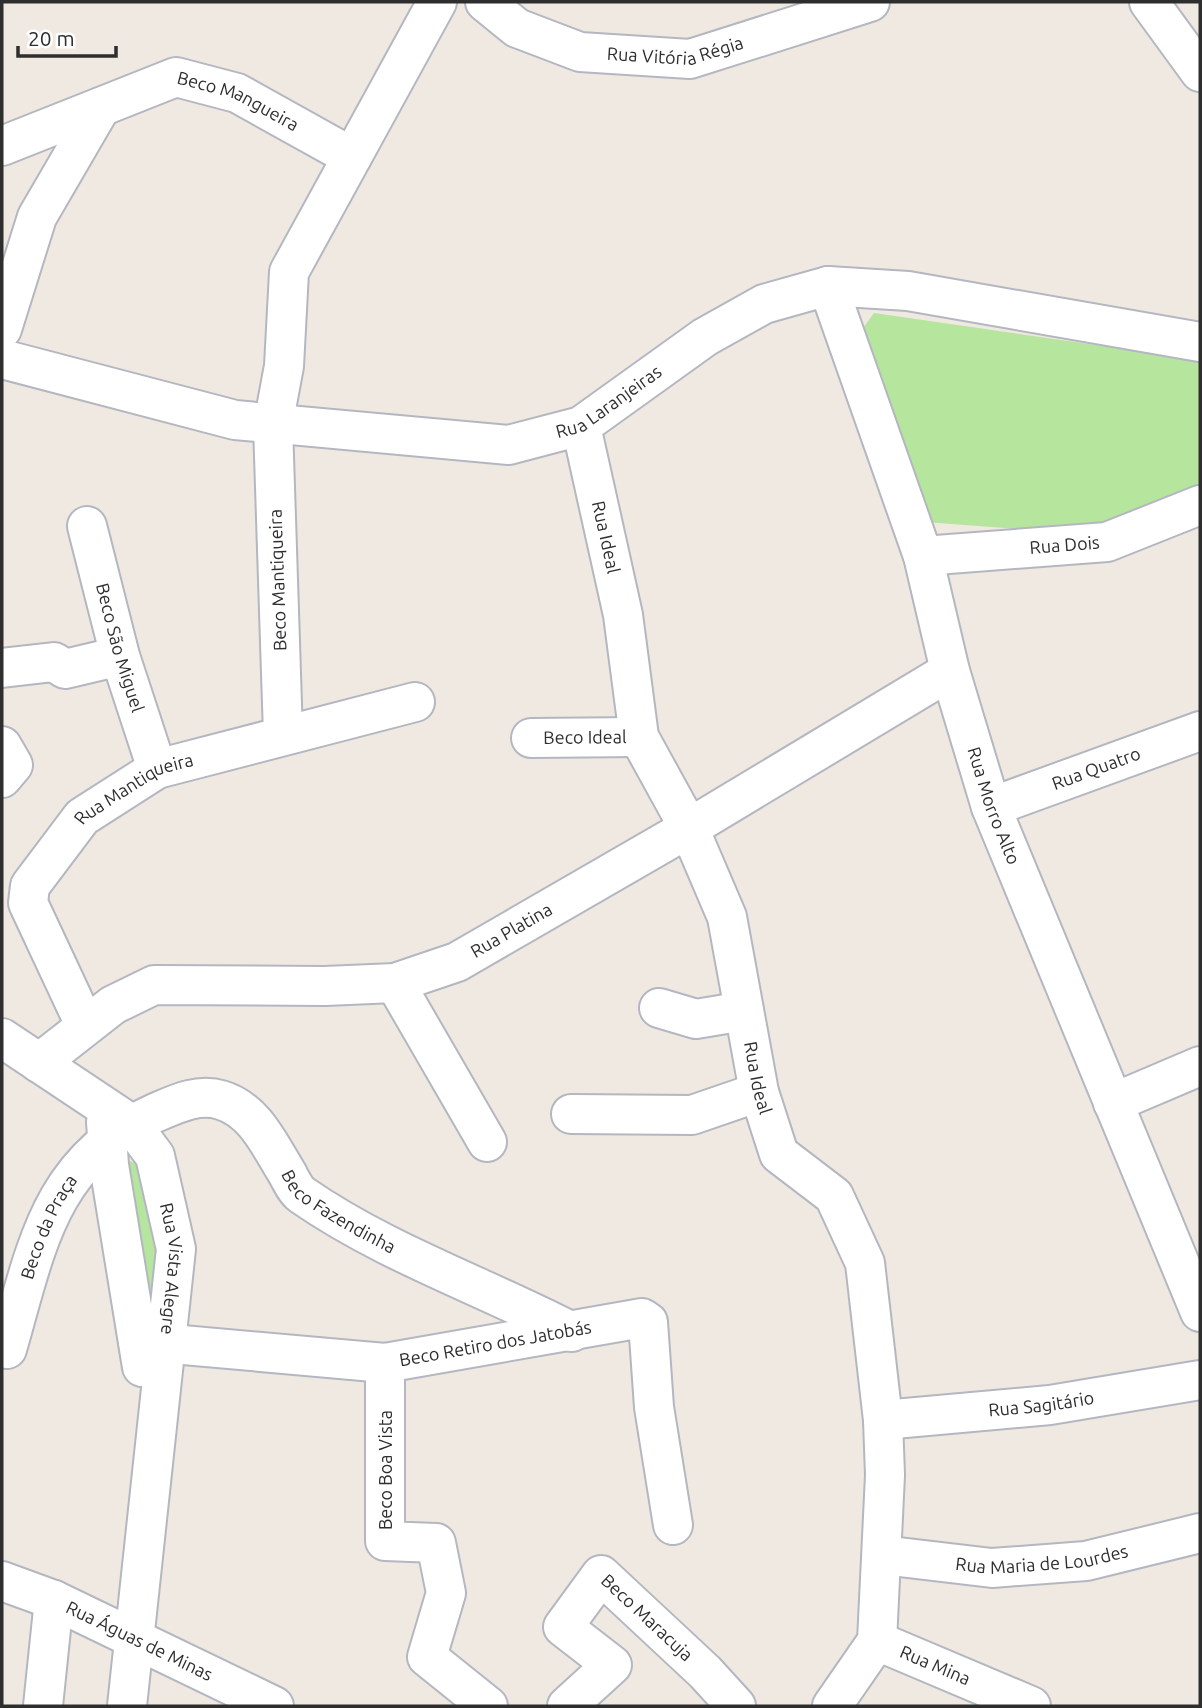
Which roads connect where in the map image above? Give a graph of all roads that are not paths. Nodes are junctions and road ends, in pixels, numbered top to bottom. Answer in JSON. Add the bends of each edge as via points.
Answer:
{"nodes":[{"id":1,"x":436,"y":2,"type":"edge"},
{"id":2,"x":485,"y":2,"type":"edge"},
{"id":3,"x":870,"y":2,"type":"edge"},
{"id":4,"x":1149,"y":2,"type":"edge"},
{"id":5,"x":1200,"y":72,"type":"edge"},
{"id":6,"x":101,"y":107,"type":"junction"},
{"id":7,"x":2,"y":146,"type":"edge"},
{"id":8,"x":352,"y":157,"type":"junction"},
{"id":9,"x":828,"y":286,"type":"junction"},
{"id":10,"x":2,"y":329,"type":"edge"},
{"id":11,"x":1200,"y":342,"type":"edge"},
{"id":12,"x":2,"y":359,"type":"edge"},
{"id":13,"x":273,"y":425,"type":"junction"},
{"id":14,"x":581,"y":426,"type":"junction"},
{"id":15,"x":1200,"y":505,"type":"edge"},
{"id":16,"x":87,"y":526,"type":"dead end"},
{"id":17,"x":923,"y":556,"type":"junction"},
{"id":18,"x":120,"y":656,"type":"junction"},
{"id":19,"x":2,"y":668,"type":"edge"},
{"id":20,"x":950,"y":671,"type":"junction"},
{"id":21,"x":415,"y":702,"type":"dead end"},
{"id":22,"x":1200,"y":731,"type":"edge"},
{"id":23,"x":283,"y":734,"type":"junction"},
{"id":24,"x":639,"y":737,"type":"junction"},
{"id":25,"x":531,"y":738,"type":"dead end"},
{"id":26,"x":2,"y":746,"type":"edge"},
{"id":27,"x":157,"y":769,"type":"junction"},
{"id":28,"x":2,"y":778,"type":"edge"},
{"id":29,"x":991,"y":807,"type":"junction"},
{"id":30,"x":689,"y":828,"type":"junction"},
{"id":31,"x":395,"y":983,"type":"junction"},
{"id":32,"x":659,"y":1008,"type":"dead end"},
{"id":33,"x":744,"y":1011,"type":"junction"},
{"id":34,"x":85,"y":1025,"type":"junction"},
{"id":35,"x":2,"y":1038,"type":"edge"},
{"id":36,"x":39,"y":1063,"type":"junction"},
{"id":37,"x":1200,"y":1066,"type":"edge"},
{"id":38,"x":759,"y":1092,"type":"junction"},
{"id":39,"x":1113,"y":1102,"type":"junction"},
{"id":40,"x":571,"y":1114,"type":"dead end"},
{"id":41,"x":114,"y":1124,"type":"junction"},
{"id":42,"x":487,"y":1142,"type":"dead end"},
{"id":43,"x":1200,"y":1312,"type":"edge"},
{"id":44,"x":572,"y":1332,"type":"junction"},
{"id":45,"x":152,"y":1341,"type":"junction"},
{"id":46,"x":2,"y":1346,"type":"edge"},
{"id":47,"x":385,"y":1363,"type":"junction"},
{"id":48,"x":1200,"y":1380,"type":"edge"},
{"id":49,"x":883,"y":1420,"type":"junction"},
{"id":50,"x":673,"y":1525,"type":"dead end"},
{"id":51,"x":1200,"y":1533,"type":"edge"},
{"id":52,"x":883,"y":1555,"type":"junction"},
{"id":53,"x":2,"y":1581,"type":"edge"},
{"id":54,"x":54,"y":1600,"type":"junction"},
{"id":55,"x":133,"y":1636,"type":"junction"},
{"id":56,"x":877,"y":1641,"type":"junction"},
{"id":57,"x":43,"y":1706,"type":"edge"},
{"id":58,"x":127,"y":1706,"type":"edge"},
{"id":59,"x":274,"y":1706,"type":"edge"},
{"id":60,"x":488,"y":1706,"type":"edge"},
{"id":61,"x":568,"y":1706,"type":"edge"},
{"id":62,"x":736,"y":1706,"type":"edge"},
{"id":63,"x":832,"y":1706,"type":"edge"},
{"id":64,"x":1031,"y":1706,"type":"edge"}],
"edges":[{"from":1,"to":8,"type":"street"},
{"from":2,"to":3,"type":"street","name":"Rua Vitória Régia","via":[[517,27],[580,52],[690,59]]},
{"from":4,"to":5,"type":"street"},
{"from":6,"to":7,"type":"street","name":"Beco Mangueira"},
{"from":6,"to":8,"type":"street","name":"Beco Mangueira","via":[[176,76],[237,93]]},
{"from":6,"to":10,"type":"street","via":[[37,217]]},
{"from":8,"to":13,"type":"street","via":[[289,272],[284,366]]},
{"from":9,"to":11,"type":"street","name":"Rua Laranjeiras","via":[[908,291]]},
{"from":9,"to":14,"type":"street","name":"Rua Laranjeiras","via":[[765,304],[705,337]]},
{"from":9,"to":17,"type":"street","name":"Rua Morro Alto"},
{"from":12,"to":13,"type":"street","name":"Rua Laranjeiras","via":[[185,408]]},
{"from":13,"to":14,"type":"street","name":"Rua Laranjeiras","via":[[509,444]]},
{"from":13,"to":23,"type":"street","name":"Beco Mantiqueira"},
{"from":14,"to":24,"type":"street","name":"Rua Ideal","via":[[623,615]]},
{"from":15,"to":17,"type":"street","name":"Rua Dois","via":[[1107,542]]},
{"from":16,"to":18,"type":"street","name":"Beco São Miguel"},
{"from":17,"to":20,"type":"street","name":"Rua Morro Alto"},
{"from":18,"to":19,"type":"street","via":[[65,669],[54,662]]},
{"from":18,"to":27,"type":"street","name":"Beco São Miguel"},
{"from":20,"to":29,"type":"street","name":"Rua Morro Alto"},
{"from":20,"to":30,"type":"street","name":"Rua Platina"},
{"from":21,"to":23,"type":"street","name":"Rua Mantiqueira"},
{"from":22,"to":29,"type":"street","name":"Rua Quatro"},
{"from":23,"to":27,"type":"street","name":"Rua Mantiqueira"},
{"from":24,"to":25,"type":"street","name":"Beco Ideal"},
{"from":24,"to":30,"type":"street","name":"Rua Ideal"},
{"from":26,"to":28,"type":"street","via":[[13,765]]},
{"from":27,"to":34,"type":"street","name":"Rua Mantiqueira","via":[[82,817],[30,886],[28,903]]},
{"from":29,"to":39,"type":"street","name":"Rua Morro Alto"},
{"from":30,"to":31,"type":"street","name":"Rua Platina","via":[[457,962]]},
{"from":30,"to":33,"type":"street","name":"Rua Ideal","via":[[727,918]]},
{"from":31,"to":34,"type":"street","name":"Rua Platina","via":[[154,985]]},
{"from":31,"to":42,"type":"street"},
{"from":32,"to":33,"type":"street","via":[[696,1019]]},
{"from":33,"to":38,"type":"street","name":"Rua Ideal"},
{"from":34,"to":36,"type":"street","name":"Rua Platina"},
{"from":35,"to":36,"type":"street","name":"Rua Vista Alegre"},
{"from":36,"to":41,"type":"street","name":"Rua Vista Alegre"},
{"from":37,"to":39,"type":"street"},
{"from":38,"to":40,"type":"street","via":[[692,1115]]},
{"from":38,"to":49,"type":"street","name":"Rua Ideal","via":[[779,1154],[834,1196],[865,1264]]},
{"from":39,"to":43,"type":"street","name":"Rua Morro Alto"},
{"from":41,"to":44,"type":"street","name":"Beco Fazendinha","via":[[189,1098],[221,1100],[255,1121],[299,1193],[385,1242]]},
{"from":41,"to":45,"type":"street","name":"Rua Vista Alegre"},
{"from":41,"to":45,"type":"street","name":"Rua Vista Alegre","via":[[155,1156],[176,1249]]},
{"from":41,"to":46,"type":"street","name":"Beco da Praça","via":[[73,1175],[43,1225],[7,1349]]},
{"from":44,"to":47,"type":"street","name":"Beco Retiro dos Jatobás"},
{"from":44,"to":50,"type":"street","name":"Beco Retiro dos Jatobás","via":[[642,1318],[648,1322],[654,1407]]},
{"from":45,"to":47,"type":"street","name":"Beco Retiro dos Jatobás"},
{"from":45,"to":55,"type":"street","name":"Rua Vista Alegre","via":[[153,1451]]},
{"from":47,"to":60,"type":"street","name":"Beco Boa Vista","via":[[385,1541],[436,1543],[446,1593],[427,1657]]},
{"from":48,"to":49,"type":"street","name":"Rua Sagitário","via":[[1050,1405]]},
{"from":49,"to":52,"type":"street","name":"Rua Ideal"},
{"from":51,"to":52,"type":"street","name":"Rua Maria de Lourdes","via":[[1086,1562],[992,1569]]},
{"from":52,"to":56,"type":"street","name":"Rua Ideal"},
{"from":53,"to":54,"type":"street","name":"Rua Águas de Minas"},
{"from":54,"to":55,"type":"street","name":"Rua Águas de Minas"},
{"from":54,"to":57,"type":"street"},
{"from":55,"to":58,"type":"street","name":"Rua Vista Alegre"},
{"from":55,"to":59,"type":"street","name":"Rua Águas de Minas"},
{"from":56,"to":63,"type":"street"},
{"from":56,"to":64,"type":"street","name":"Rua Mina"},
{"from":61,"to":62,"type":"street","name":"Beco Maracuja","via":[[612,1665],[563,1627],[601,1575]]}]}
